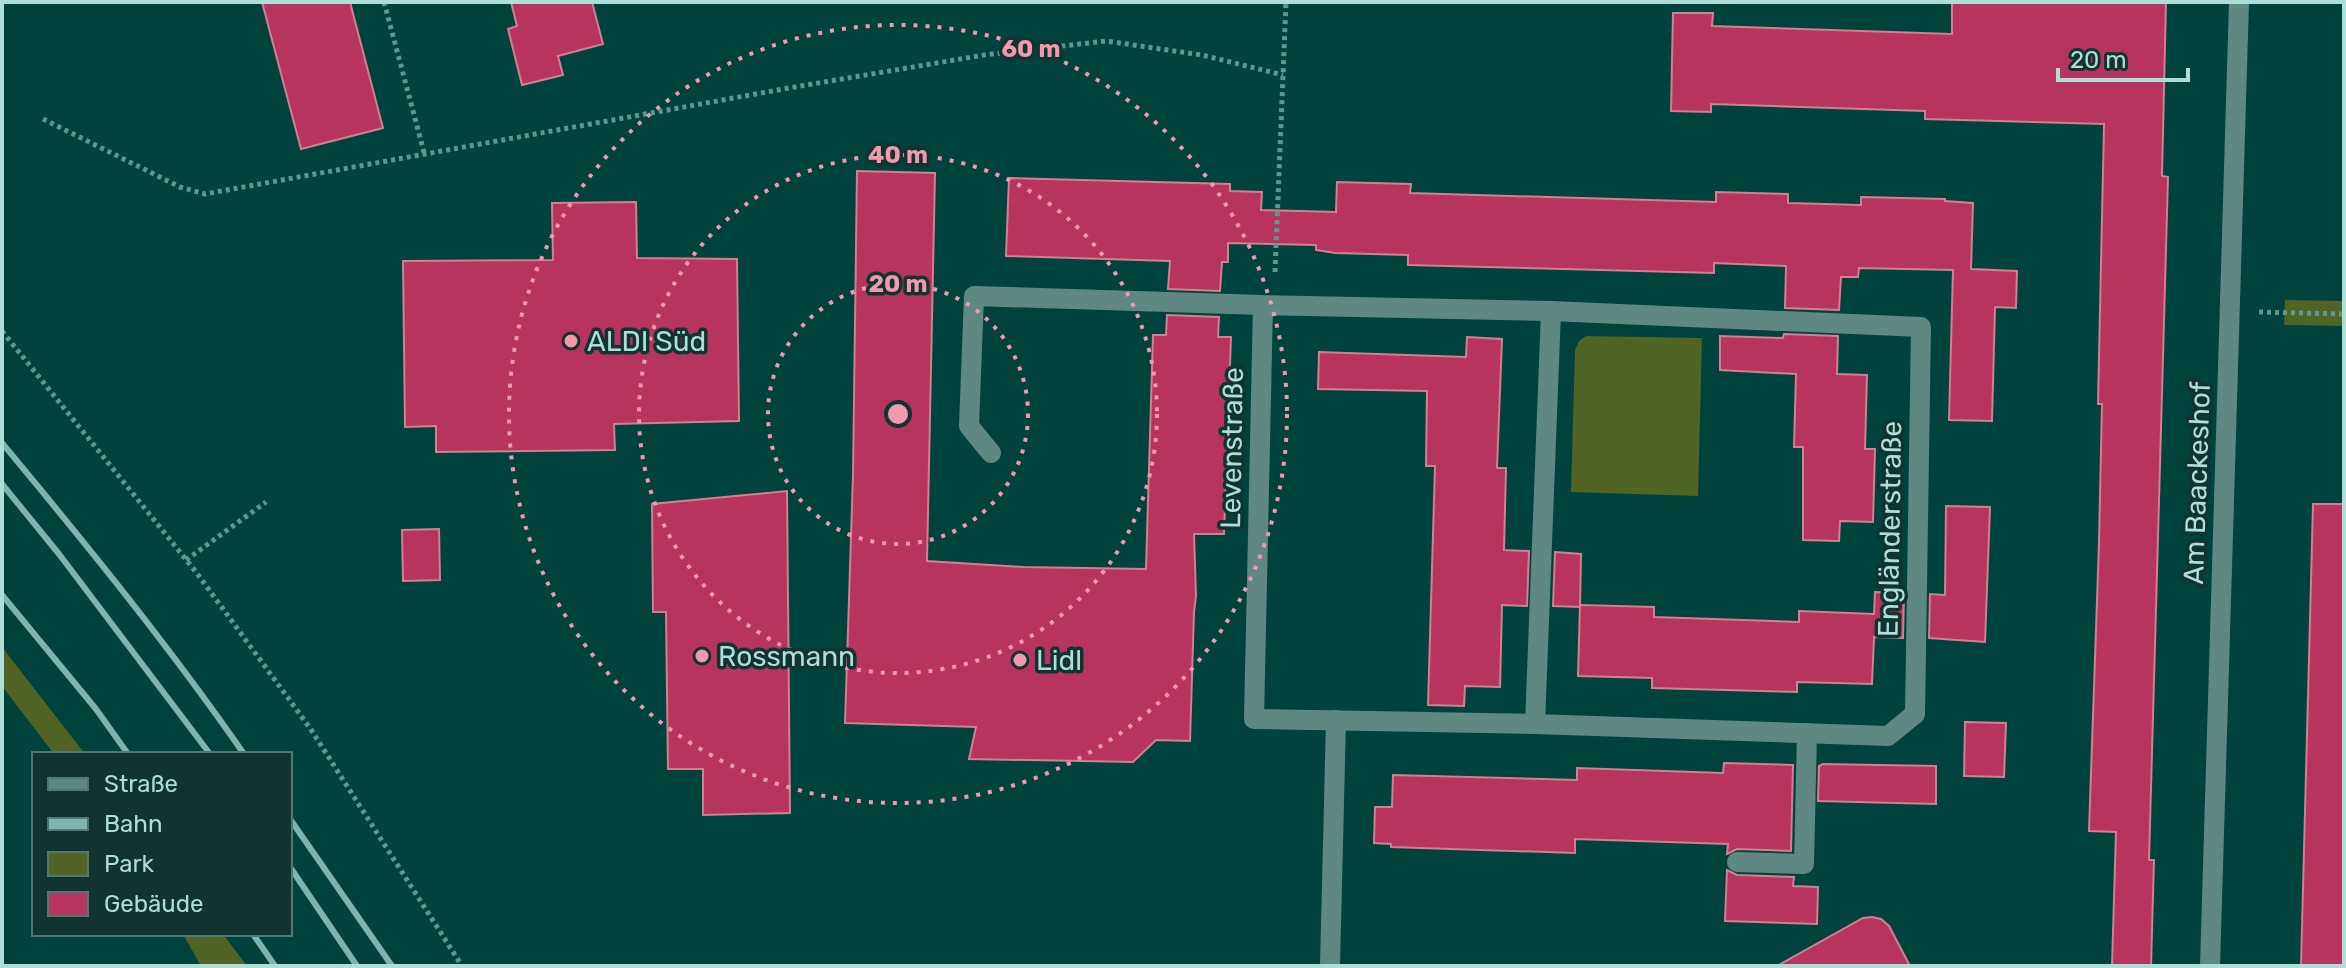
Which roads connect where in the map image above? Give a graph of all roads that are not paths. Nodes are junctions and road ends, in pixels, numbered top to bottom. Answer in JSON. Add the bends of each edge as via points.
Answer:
{"nodes":[{"id":1,"x":2239,"y":2,"type":"edge"},
{"id":2,"x":1268,"y":305,"type":"junction"},
{"id":3,"x":1551,"y":311,"type":"junction"},
{"id":4,"x":991,"y":453,"type":"dead end"},
{"id":5,"x":1336,"y":720,"type":"junction"},
{"id":6,"x":1535,"y":724,"type":"junction"},
{"id":7,"x":1807,"y":733,"type":"junction"},
{"id":8,"x":1737,"y":862,"type":"dead end"},
{"id":9,"x":1330,"y":966,"type":"edge"},
{"id":10,"x":2210,"y":966,"type":"edge"}],
"edges":[{"from":1,"to":10,"type":"street","name":"Am Baackeshof"},
{"from":2,"to":3,"type":"street","name":"Engländerstraße"},
{"from":2,"to":4,"type":"street","via":[[974,296],[969,426]]},
{"from":2,"to":5,"type":"street","name":"Levenstraße","via":[[1254,719]]},
{"from":3,"to":6,"type":"street"},
{"from":3,"to":7,"type":"street","name":"Engländerstraße","via":[[1921,327],[1915,714],[1888,736]]},
{"from":5,"to":6,"type":"street","name":"Engländerstraße"},
{"from":5,"to":9,"type":"street"},
{"from":6,"to":7,"type":"street","name":"Engländerstraße"},
{"from":7,"to":8,"type":"street","via":[[1804,864]]}]}
